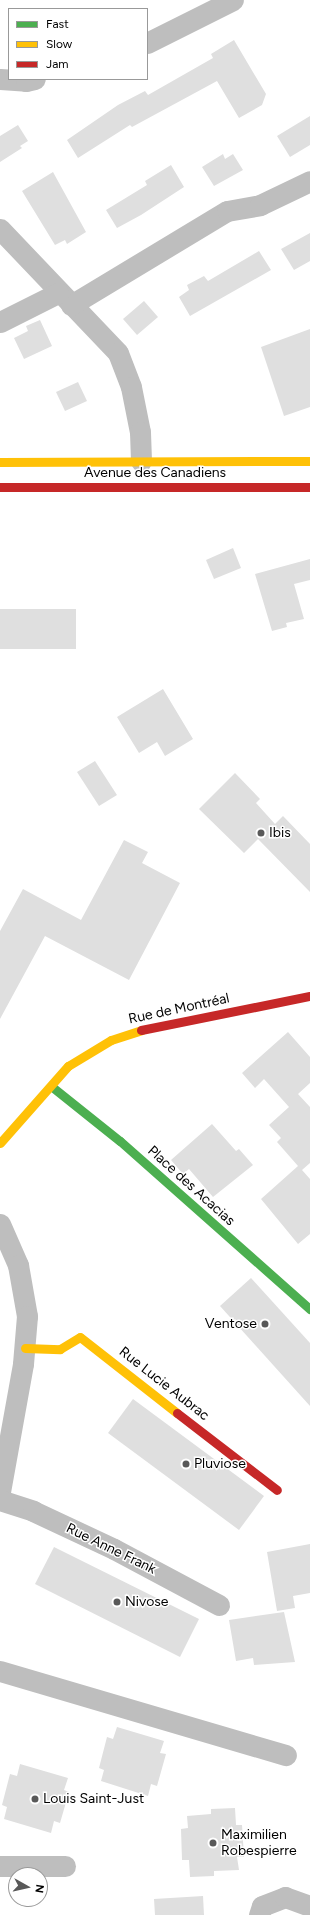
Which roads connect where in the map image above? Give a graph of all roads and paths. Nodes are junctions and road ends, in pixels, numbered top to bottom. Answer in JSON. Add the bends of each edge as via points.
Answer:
{"nodes":[{"id":1,"x":233,"y":0,"type":"edge"},
{"id":2,"x":148,"y":43,"type":"edge"},
{"id":3,"x":13,"y":80,"type":"edge"},
{"id":4,"x":30,"y":80,"type":"edge"},
{"id":5,"x":310,"y":181,"type":"edge"},
{"id":6,"x":0,"y":229,"type":"edge"},
{"id":7,"x":65,"y":299,"type":"junction"},
{"id":8,"x":0,"y":322,"type":"edge"},
{"id":9,"x":140,"y":461,"type":"junction"},
{"id":10,"x":310,"y":461,"type":"edge"},
{"id":11,"x":0,"y":462,"type":"edge"},
{"id":12,"x":0,"y":487,"type":"edge"},
{"id":13,"x":310,"y":487,"type":"edge"},
{"id":14,"x":310,"y":996,"type":"edge"},
{"id":15,"x":51,"y":1086,"type":"junction"},
{"id":16,"x":0,"y":1143,"type":"edge"},
{"id":17,"x":0,"y":1224,"type":"edge"},
{"id":18,"x":310,"y":1309,"type":"edge"},
{"id":19,"x":25,"y":1348,"type":"junction"},
{"id":20,"x":277,"y":1490,"type":"dead end"},
{"id":21,"x":0,"y":1492,"type":"edge"},
{"id":22,"x":0,"y":1500,"type":"edge"},
{"id":23,"x":220,"y":1605,"type":"dead end"},
{"id":24,"x":0,"y":1671,"type":"edge"},
{"id":25,"x":286,"y":1755,"type":"dead end"},
{"id":26,"x":0,"y":1866,"type":"edge"},
{"id":27,"x":65,"y":1866,"type":"dead end"},
{"id":28,"x":310,"y":1906,"type":"edge"},
{"id":29,"x":259,"y":1915,"type":"edge"}],
"edges":[{"from":1,"to":2,"type":"street"},
{"from":3,"to":4,"type":"street"},
{"from":5,"to":7,"type":"street","via":[[260,204],[226,211]]},
{"from":6,"to":7,"type":"street"},
{"from":7,"to":8,"type":"street"},
{"from":7,"to":9,"type":"street","via":[[118,354],[133,393],[140,432]]},
{"from":9,"to":10,"type":"street","name":"Avenue des Canadiens"},
{"from":9,"to":11,"type":"street","name":"Avenue des Canadiens"},
{"from":12,"to":13,"type":"street","name":"Avenue des Canadiens"},
{"from":14,"to":15,"type":"street","name":"Rue de Montréal","via":[[146,1028],[111,1040],[68,1066]]},
{"from":15,"to":16,"type":"street","name":"Rue de Montréal"},
{"from":15,"to":18,"type":"street","name":"Place des Acacias","via":[[120,1141]]},
{"from":17,"to":19,"type":"street","via":[[18,1265],[27,1316]]},
{"from":19,"to":20,"type":"street","name":"Rue Lucie Aubrac","via":[[60,1349],[80,1337]]},
{"from":19,"to":21,"type":"street"},
{"from":22,"to":23,"type":"street","name":"Rue Anne Frank","via":[[33,1511]]},
{"from":24,"to":25,"type":"street"},
{"from":26,"to":27,"type":"street"},
{"from":28,"to":29,"type":"street","via":[[285,1897],[262,1906]]}]}
